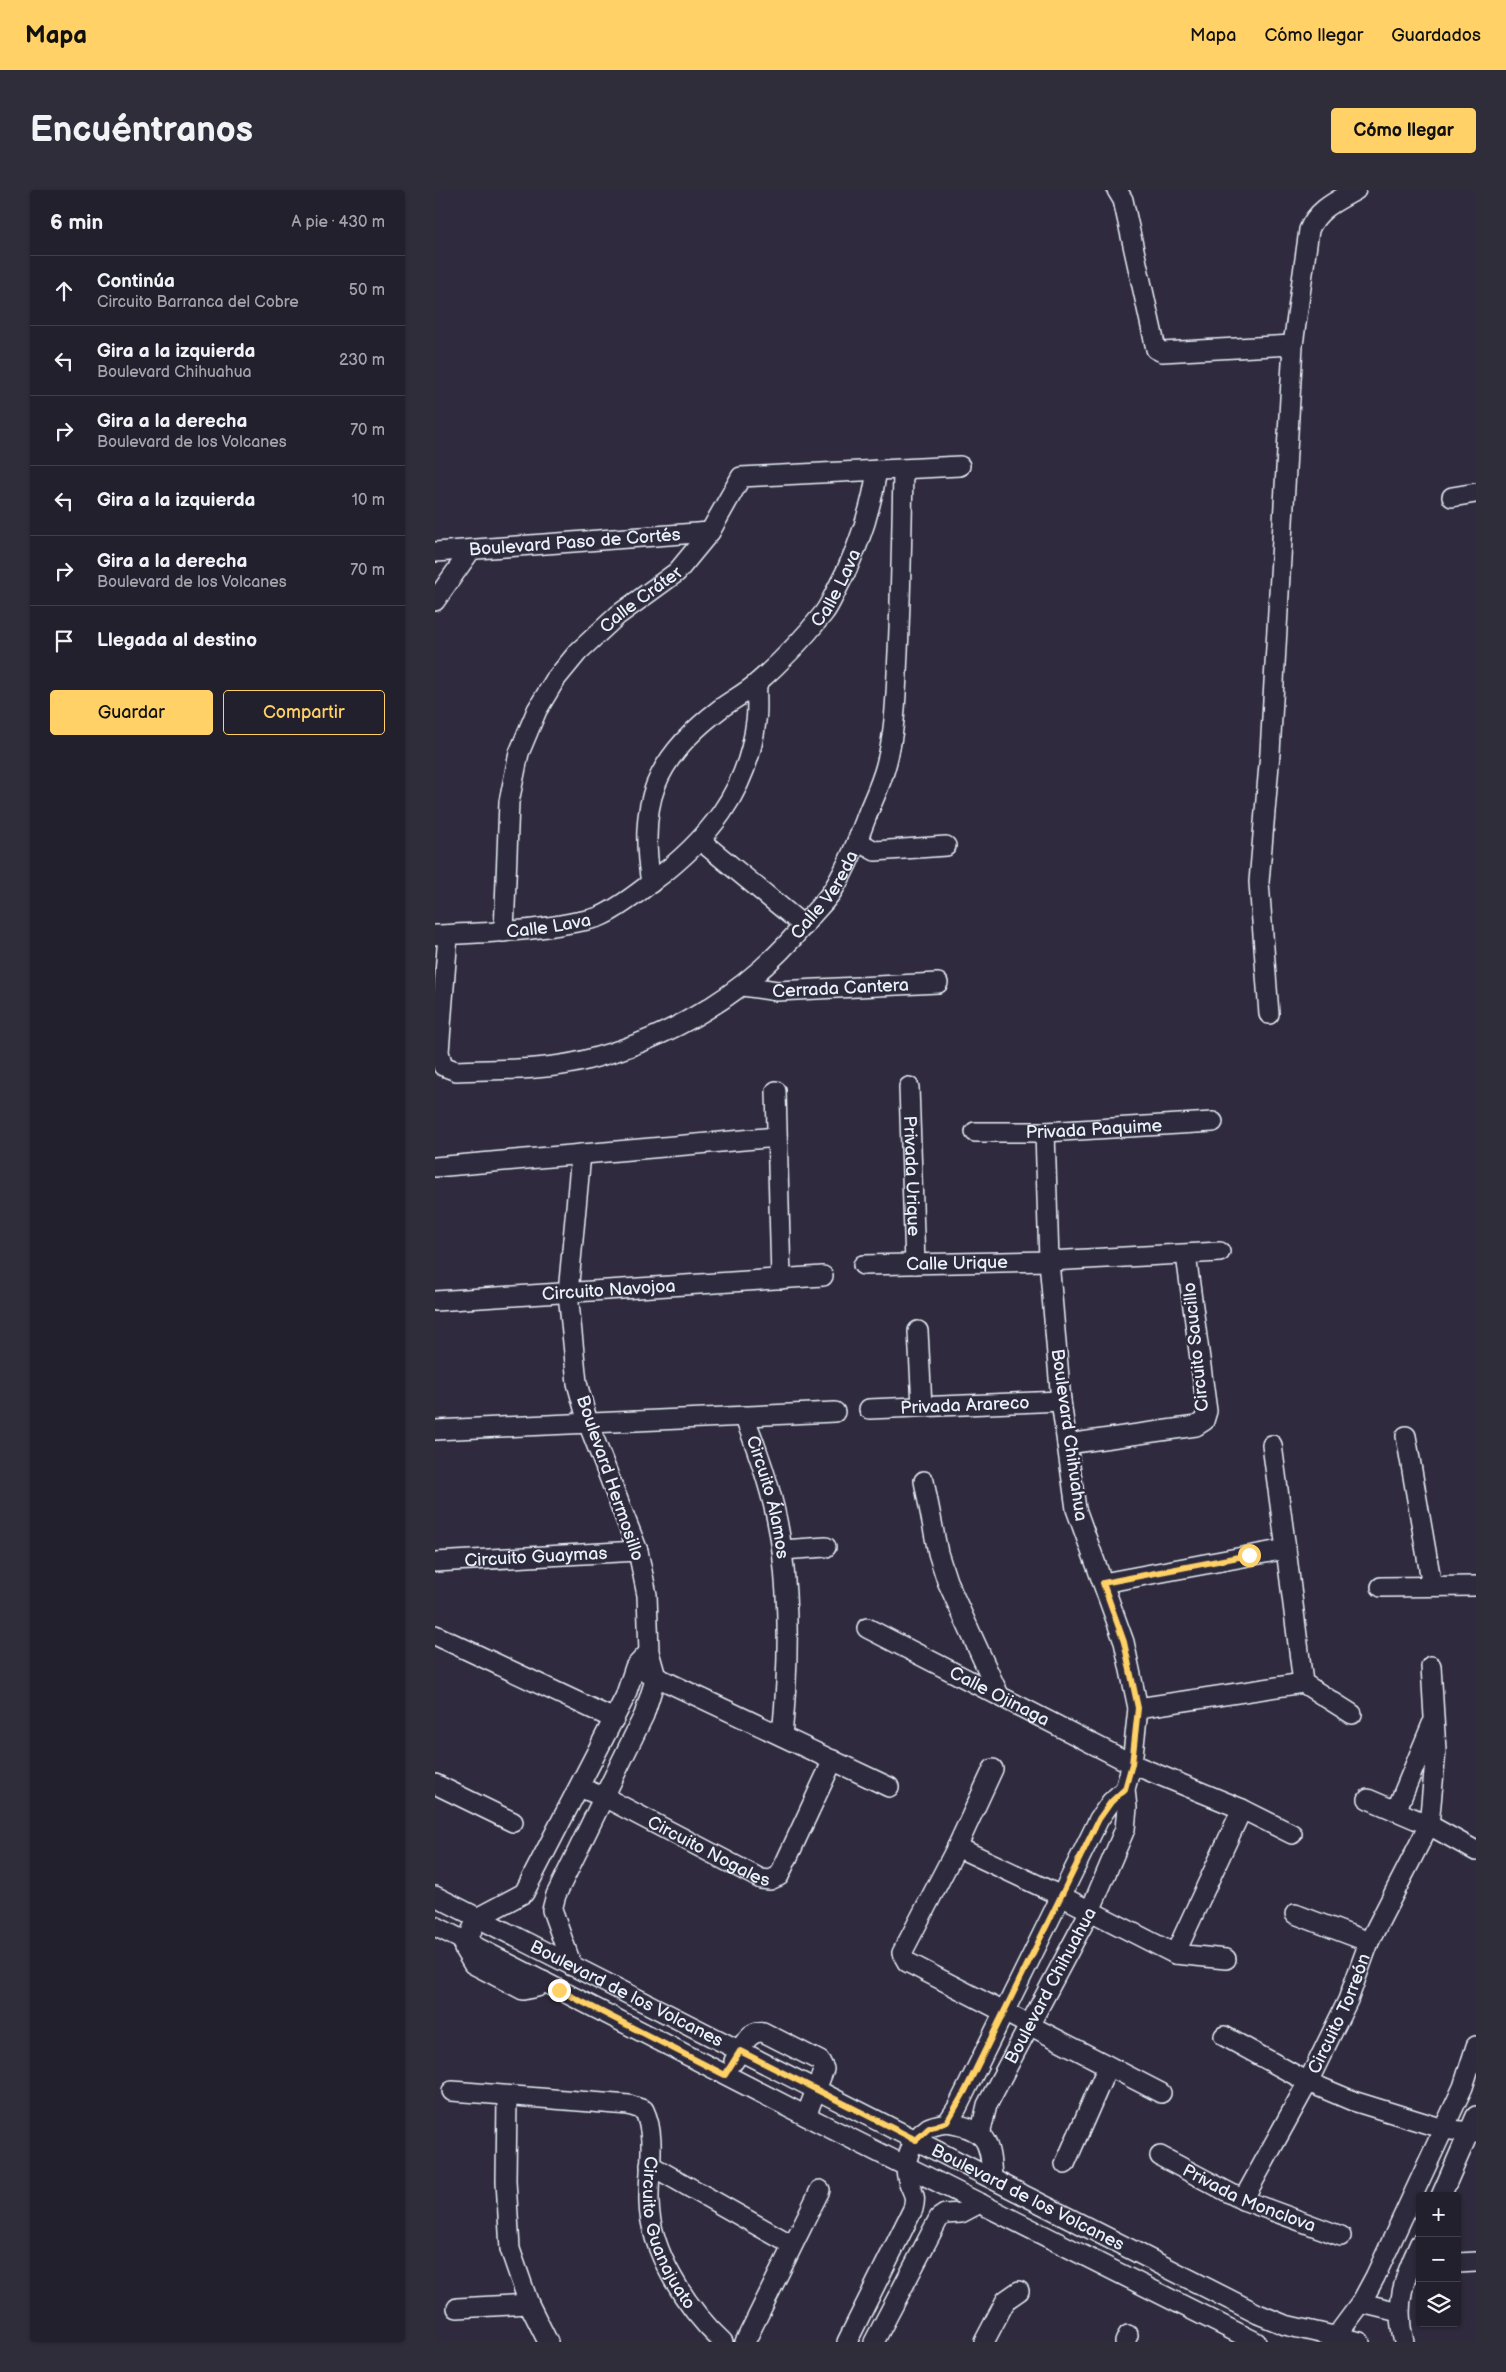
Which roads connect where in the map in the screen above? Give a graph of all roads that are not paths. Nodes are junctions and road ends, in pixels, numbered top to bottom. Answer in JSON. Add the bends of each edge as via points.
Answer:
{"nodes":[{"id":1,"x":1117,"y":190,"type":"edge"},
{"id":2,"x":1356,"y":190,"type":"edge"},
{"id":3,"x":1293,"y":345,"type":"junction"},
{"id":4,"x":960,"y":466,"type":"dead end"},
{"id":5,"x":903,"y":469,"type":"junction"},
{"id":6,"x":877,"y":470,"type":"junction"},
{"id":7,"x":1476,"y":493,"type":"edge"},
{"id":8,"x":1453,"y":497,"type":"dead end"},
{"id":9,"x":710,"y":532,"type":"junction"},
{"id":10,"x":471,"y":550,"type":"junction"},
{"id":11,"x":435,"y":552,"type":"edge"},
{"id":12,"x":435,"y":600,"type":"edge"},
{"id":13,"x":757,"y":683,"type":"junction"},
{"id":14,"x":701,"y":841,"type":"junction"},
{"id":15,"x":857,"y":841,"type":"junction"},
{"id":16,"x":946,"y":846,"type":"dead end"},
{"id":17,"x":651,"y":883,"type":"junction"},
{"id":18,"x":804,"y":926,"type":"junction"},
{"id":19,"x":504,"y":932,"type":"junction"},
{"id":20,"x":442,"y":935,"type":"edge"},
{"id":21,"x":938,"y":983,"type":"dead end"},
{"id":22,"x":743,"y":986,"type":"junction"},
{"id":23,"x":1269,"y":1014,"type":"dead end"},
{"id":24,"x":909,"y":1087,"type":"dead end"},
{"id":25,"x":776,"y":1091,"type":"dead end"},
{"id":26,"x":1213,"y":1122,"type":"dead end"},
{"id":27,"x":975,"y":1132,"type":"dead end"},
{"id":28,"x":1045,"y":1132,"type":"junction"},
{"id":29,"x":777,"y":1137,"type":"junction"},
{"id":30,"x":581,"y":1154,"type":"junction"},
{"id":31,"x":435,"y":1167,"type":"edge"},
{"id":32,"x":1220,"y":1252,"type":"dead end"},
{"id":33,"x":1186,"y":1255,"type":"junction"},
{"id":34,"x":1049,"y":1261,"type":"junction"},
{"id":35,"x":915,"y":1264,"type":"junction"},
{"id":36,"x":863,"y":1265,"type":"dead end"},
{"id":37,"x":823,"y":1276,"type":"dead end"},
{"id":38,"x":781,"y":1279,"type":"junction"},
{"id":39,"x":568,"y":1293,"type":"junction"},
{"id":40,"x":435,"y":1301,"type":"edge"},
{"id":41,"x":918,"y":1331,"type":"dead end"},
{"id":42,"x":1061,"y":1401,"type":"junction"},
{"id":43,"x":922,"y":1406,"type":"junction"},
{"id":44,"x":869,"y":1409,"type":"dead end"},
{"id":45,"x":835,"y":1412,"type":"dead end"},
{"id":46,"x":744,"y":1416,"type":"junction"},
{"id":47,"x":588,"y":1423,"type":"junction"},
{"id":48,"x":435,"y":1430,"type":"edge"},
{"id":49,"x":1405,"y":1436,"type":"dead end"},
{"id":50,"x":1067,"y":1444,"type":"junction"},
{"id":51,"x":1272,"y":1445,"type":"dead end"},
{"id":52,"x":924,"y":1481,"type":"dead end"},
{"id":53,"x":826,"y":1547,"type":"dead end"},
{"id":54,"x":1286,"y":1549,"type":"junction"},
{"id":55,"x":782,"y":1550,"type":"junction"},
{"id":56,"x":638,"y":1551,"type":"junction"},
{"id":57,"x":435,"y":1562,"type":"edge"},
{"id":58,"x":1103,"y":1583,"type":"junction"},
{"id":59,"x":1432,"y":1586,"type":"junction"},
{"id":60,"x":1476,"y":1586,"type":"edge"},
{"id":61,"x":1381,"y":1587,"type":"dead end"},
{"id":62,"x":867,"y":1628,"type":"dead end"},
{"id":63,"x":435,"y":1636,"type":"edge"},
{"id":64,"x":649,"y":1652,"type":"junction"},
{"id":65,"x":1431,"y":1666,"type":"dead end"},
{"id":66,"x":635,"y":1668,"type":"junction"},
{"id":67,"x":656,"y":1677,"type":"junction"},
{"id":68,"x":1303,"y":1683,"type":"junction"},
{"id":69,"x":999,"y":1695,"type":"junction"},
{"id":70,"x":1138,"y":1708,"type":"junction"},
{"id":71,"x":1352,"y":1714,"type":"dead end"},
{"id":72,"x":614,"y":1719,"type":"junction"},
{"id":73,"x":1433,"y":1723,"type":"junction"},
{"id":74,"x":782,"y":1736,"type":"junction"},
{"id":75,"x":833,"y":1760,"type":"junction"},
{"id":76,"x":1132,"y":1764,"type":"junction"},
{"id":77,"x":993,"y":1769,"type":"dead end"},
{"id":78,"x":435,"y":1784,"type":"edge"},
{"id":79,"x":579,"y":1787,"type":"junction"},
{"id":80,"x":889,"y":1787,"type":"dead end"},
{"id":81,"x":1125,"y":1789,"type":"junction"},
{"id":82,"x":606,"y":1798,"type":"junction"},
{"id":83,"x":1368,"y":1799,"type":"dead end"},
{"id":84,"x":1243,"y":1809,"type":"junction"},
{"id":85,"x":1396,"y":1811,"type":"junction"},
{"id":86,"x":513,"y":1822,"type":"dead end"},
{"id":87,"x":1429,"y":1825,"type":"junction"},
{"id":88,"x":1292,"y":1834,"type":"dead end"},
{"id":89,"x":957,"y":1847,"type":"junction"},
{"id":90,"x":1476,"y":1851,"type":"edge"},
{"id":91,"x":524,"y":1893,"type":"junction"},
{"id":92,"x":435,"y":1896,"type":"edge"},
{"id":93,"x":1061,"y":1896,"type":"junction"},
{"id":94,"x":552,"y":1910,"type":"junction"},
{"id":95,"x":1090,"y":1911,"type":"junction"},
{"id":96,"x":1295,"y":1914,"type":"dead end"},
{"id":97,"x":477,"y":1918,"type":"junction"},
{"id":98,"x":435,"y":1926,"type":"edge"},
{"id":99,"x":466,"y":1942,"type":"junction"},
{"id":100,"x":1369,"y":1942,"type":"junction"},
{"id":101,"x":1175,"y":1954,"type":"junction"},
{"id":102,"x":1226,"y":1959,"type":"dead end"},
{"id":103,"x":572,"y":1966,"type":"junction"},
{"id":104,"x":1003,"y":2013,"type":"junction"},
{"id":105,"x":1030,"y":2027,"type":"junction"},
{"id":106,"x":1224,"y":2036,"type":"dead end"},
{"id":107,"x":1476,"y":2046,"type":"edge"},
{"id":108,"x":740,"y":2051,"type":"junction"},
{"id":109,"x":1107,"y":2066,"type":"junction"},
{"id":110,"x":725,"y":2075,"type":"junction"},
{"id":111,"x":1308,"y":2082,"type":"junction"},
{"id":112,"x":817,"y":2089,"type":"junction"},
{"id":113,"x":451,"y":2092,"type":"dead end"},
{"id":114,"x":1161,"y":2093,"type":"dead end"},
{"id":115,"x":507,"y":2097,"type":"junction"},
{"id":116,"x":806,"y":2116,"type":"junction"},
{"id":117,"x":1476,"y":2116,"type":"edge"},
{"id":118,"x":947,"y":2122,"type":"junction"},
{"id":119,"x":1444,"y":2129,"type":"junction"},
{"id":120,"x":1473,"y":2133,"type":"edge"},
{"id":121,"x":980,"y":2135,"type":"junction"},
{"id":122,"x":916,"y":2140,"type":"junction"},
{"id":123,"x":1160,"y":2156,"type":"dead end"},
{"id":124,"x":1065,"y":2164,"type":"dead end"},
{"id":125,"x":649,"y":2165,"type":"junction"},
{"id":126,"x":906,"y":2166,"type":"junction"},
{"id":127,"x":992,"y":2178,"type":"junction"},
{"id":128,"x":820,"y":2190,"type":"dead end"},
{"id":129,"x":1443,"y":2192,"type":"edge"},
{"id":130,"x":916,"y":2197,"type":"junction"},
{"id":131,"x":1243,"y":2200,"type":"junction"},
{"id":132,"x":980,"y":2203,"type":"junction"},
{"id":133,"x":945,"y":2214,"type":"junction"},
{"id":134,"x":1341,"y":2236,"type":"dead end"},
{"id":135,"x":792,"y":2244,"type":"junction"},
{"id":136,"x":1416,"y":2252,"type":"edge"},
{"id":137,"x":1476,"y":2262,"type":"edge"},
{"id":138,"x":1461,"y":2263,"type":"edge"},
{"id":139,"x":1019,"y":2291,"type":"dead end"},
{"id":140,"x":1361,"y":2303,"type":"junction"},
{"id":141,"x":529,"y":2304,"type":"junction"},
{"id":142,"x":457,"y":2308,"type":"dead end"},
{"id":143,"x":1399,"y":2312,"type":"junction"},
{"id":144,"x":1333,"y":2340,"type":"edge"},
{"id":145,"x":548,"y":2342,"type":"edge"},
{"id":146,"x":723,"y":2342,"type":"edge"},
{"id":147,"x":745,"y":2342,"type":"edge"},
{"id":148,"x":847,"y":2342,"type":"edge"},
{"id":149,"x":874,"y":2342,"type":"edge"},
{"id":150,"x":985,"y":2342,"type":"edge"},
{"id":151,"x":1256,"y":2342,"type":"edge"},
{"id":152,"x":1360,"y":2342,"type":"edge"},
{"id":153,"x":1404,"y":2342,"type":"edge"}],
"edges":[{"from":1,"to":3,"type":"street","via":[[1123,200],[1156,349],[1162,352]]},
{"from":2,"to":3,"type":"street","via":[[1325,208],[1314,218],[1309,230]]},
{"from":3,"to":23,"type":"street","via":[[1270,753],[1259,882]]},
{"from":4,"to":5,"type":"street","name":"Calle Cráter"},
{"from":5,"to":6,"type":"street","name":"Calle Cráter"},
{"from":5,"to":15,"type":"street","name":"Calle Vereda","via":[[895,714],[886,766]]},
{"from":6,"to":9,"type":"street","name":"Calle Cráter","via":[[741,477]]},
{"from":6,"to":13,"type":"street","name":"Calle Lava","via":[[874,493],[851,562],[825,612]]},
{"from":7,"to":8,"type":"street"},
{"from":9,"to":10,"type":"street","name":"Boulevard Paso de Cortés"},
{"from":9,"to":19,"type":"street","name":"Calle Cráter","via":[[677,572],[618,614],[577,652],[537,710],[519,753],[509,802]]},
{"from":10,"to":11,"type":"street"},
{"from":10,"to":12,"type":"street","name":"Boulevard Paso de Cortés"},
{"from":13,"to":14,"type":"street","name":"Calle Lava","via":[[756,721],[749,758],[737,789]]},
{"from":13,"to":17,"type":"street","name":"Calle Lava","via":[[687,737],[653,789],[645,820]]},
{"from":14,"to":17,"type":"street","name":"Calle Lava"},
{"from":14,"to":18,"type":"street"},
{"from":15,"to":16,"type":"street","via":[[875,851]]},
{"from":15,"to":18,"type":"street","name":"Calle Vereda","via":[[833,890]]},
{"from":17,"to":19,"type":"street","name":"Calle Lava","via":[[601,916],[550,927]]},
{"from":18,"to":22,"type":"street","name":"Calle Vereda","via":[[770,963]]},
{"from":19,"to":20,"type":"street","name":"Calle Lava"},
{"from":20,"to":22,"type":"street","name":"Calle Vereda","via":[[439,1052],[443,1066],[456,1071],[555,1066],[634,1046],[712,1007]]},
{"from":21,"to":22,"type":"street","name":"Cerrada Cantera","via":[[777,991]]},
{"from":24,"to":35,"type":"street","name":"Privada Urique"},
{"from":25,"to":29,"type":"street"},
{"from":26,"to":28,"type":"street","name":"Privada Paquime"},
{"from":27,"to":28,"type":"street","name":"Privada Paquime"},
{"from":28,"to":34,"type":"street","name":"Boulevard Chihuahua"},
{"from":29,"to":30,"type":"street"},
{"from":29,"to":38,"type":"street"},
{"from":30,"to":31,"type":"street"},
{"from":30,"to":39,"type":"street","name":"Boulevard Hermosillo"},
{"from":32,"to":33,"type":"street"},
{"from":33,"to":34,"type":"street"},
{"from":33,"to":50,"type":"street","name":"Circuito Saucillo","via":[[1207,1411],[1204,1421],[1196,1426]]},
{"from":34,"to":35,"type":"street","name":"Calle Urique"},
{"from":34,"to":42,"type":"street","name":"Boulevard Chihuahua"},
{"from":35,"to":36,"type":"street","name":"Calle Urique"},
{"from":37,"to":38,"type":"street","name":"Circuito Navojoa"},
{"from":38,"to":39,"type":"street","name":"Circuito Navojoa"},
{"from":39,"to":40,"type":"street","name":"Circuito Navojoa"},
{"from":39,"to":47,"type":"street","name":"Boulevard Hermosillo","via":[[577,1383]]},
{"from":41,"to":43,"type":"street"},
{"from":42,"to":43,"type":"street","name":"Privada Arareco"},
{"from":42,"to":50,"type":"street","name":"Boulevard Chihuahua"},
{"from":43,"to":44,"type":"street","name":"Privada Arareco"},
{"from":45,"to":46,"type":"street"},
{"from":46,"to":47,"type":"street","name":"Circuito Álamos"},
{"from":46,"to":55,"type":"street","name":"Circuito Álamos","via":[[758,1452]]},
{"from":47,"to":48,"type":"street","name":"Circuito Álamos"},
{"from":47,"to":56,"type":"street","name":"Boulevard Hermosillo"},
{"from":49,"to":59,"type":"street"},
{"from":50,"to":58,"type":"street","name":"Boulevard Chihuahua","via":[[1076,1509]]},
{"from":51,"to":54,"type":"street"},
{"from":52,"to":69,"type":"street","via":[[947,1580]]},
{"from":53,"to":55,"type":"street"},
{"from":54,"to":58,"type":"street"},
{"from":54,"to":68,"type":"street"},
{"from":55,"to":74,"type":"street","name":"Circuito Álamos","via":[[788,1677]]},
{"from":56,"to":57,"type":"street","name":"Circuito Guaymas"},
{"from":56,"to":64,"type":"street","name":"Boulevard Hermosillo","via":[[647,1595]]},
{"from":58,"to":70,"type":"street","name":"Boulevard Chihuahua","via":[[1124,1642]]},
{"from":59,"to":60,"type":"street"},
{"from":59,"to":61,"type":"street"},
{"from":62,"to":69,"type":"street","name":"Calle Ojinaga"},
{"from":63,"to":72,"type":"street"},
{"from":64,"to":66,"type":"street"},
{"from":64,"to":67,"type":"street","name":"Boulevard Hermosillo"},
{"from":65,"to":73,"type":"street"},
{"from":66,"to":67,"type":"street"},
{"from":66,"to":72,"type":"street"},
{"from":67,"to":74,"type":"street"},
{"from":67,"to":82,"type":"street","via":[[644,1715]]},
{"from":68,"to":70,"type":"street"},
{"from":68,"to":71,"type":"street"},
{"from":69,"to":76,"type":"street","name":"Calle Ojinaga"},
{"from":70,"to":76,"type":"street","name":"Boulevard Chihuahua"},
{"from":72,"to":79,"type":"street"},
{"from":73,"to":85,"type":"street"},
{"from":73,"to":87,"type":"street","via":[[1436,1751]]},
{"from":74,"to":75,"type":"street"},
{"from":75,"to":80,"type":"street"},
{"from":75,"to":82,"type":"street","name":"Circuito Nogales","via":[[779,1876],[770,1880],[761,1879]]},
{"from":76,"to":81,"type":"street","name":"Boulevard Chihuahua"},
{"from":76,"to":84,"type":"street","name":"Calle Ojinaga"},
{"from":77,"to":89,"type":"street"},
{"from":78,"to":86,"type":"street"},
{"from":79,"to":82,"type":"street","name":"Circuito Nogales"},
{"from":79,"to":91,"type":"street"},
{"from":81,"to":93,"type":"street","name":"Boulevard Chihuahua","via":[[1099,1819]]},
{"from":81,"to":95,"type":"street","name":"Boulevard Chihuahua","via":[[1125,1829]]},
{"from":82,"to":94,"type":"street","via":[[556,1895]]},
{"from":83,"to":85,"type":"street"},
{"from":84,"to":88,"type":"street","name":"Calle Ojinaga"},
{"from":84,"to":101,"type":"street"},
{"from":85,"to":87,"type":"street"},
{"from":87,"to":90,"type":"street"},
{"from":87,"to":100,"type":"street","name":"Circuito Torreón"},
{"from":89,"to":93,"type":"street"},
{"from":89,"to":104,"type":"street","via":[[902,1953],[907,1962]]},
{"from":91,"to":94,"type":"street"},
{"from":91,"to":97,"type":"street"},
{"from":92,"to":97,"type":"street","name":"Boulevard de los Volcanes"},
{"from":93,"to":95,"type":"street"},
{"from":93,"to":104,"type":"street","name":"Boulevard Chihuahua"},
{"from":94,"to":103,"type":"street"},
{"from":95,"to":101,"type":"street"},
{"from":95,"to":105,"type":"street","name":"Boulevard Chihuahua"},
{"from":96,"to":100,"type":"street"},
{"from":97,"to":99,"type":"street"},
{"from":97,"to":103,"type":"street","name":"Boulevard de los Volcanes"},
{"from":98,"to":99,"type":"street","name":"Boulevard de los Volcanes"},
{"from":99,"to":110,"type":"street","name":"Boulevard de los Volcanes"},
{"from":100,"to":111,"type":"street","name":"Circuito Torreón","via":[[1348,2000]]},
{"from":101,"to":102,"type":"street"},
{"from":103,"to":108,"type":"street","name":"Boulevard de los Volcanes"},
{"from":104,"to":105,"type":"street"},
{"from":104,"to":118,"type":"street","name":"Boulevard Chihuahua"},
{"from":105,"to":109,"type":"street"},
{"from":105,"to":121,"type":"street","name":"Boulevard Chihuahua","via":[[987,2105]]},
{"from":106,"to":111,"type":"street"},
{"from":107,"to":119,"type":"street","via":[[1463,2087]]},
{"from":108,"to":110,"type":"street"},
{"from":108,"to":112,"type":"street","name":"Boulevard de los Volcanes"},
{"from":108,"to":112,"type":"street","via":[[751,2033],[763,2032],[820,2061],[824,2069]]},
{"from":109,"to":114,"type":"street"},
{"from":109,"to":124,"type":"street"},
{"from":110,"to":116,"type":"street","name":"Boulevard de los Volcanes"},
{"from":111,"to":119,"type":"street","via":[[1398,2116]]},
{"from":111,"to":131,"type":"street","name":"Circuito Torreón"},
{"from":112,"to":116,"type":"street"},
{"from":112,"to":122,"type":"street","name":"Boulevard de los Volcanes"},
{"from":113,"to":115,"type":"street"},
{"from":115,"to":125,"type":"street","name":"Circuito Guanajuato","via":[[629,2104],[644,2110],[650,2123]]},
{"from":115,"to":141,"type":"street","via":[[506,2181],[511,2248]]},
{"from":116,"to":126,"type":"street","name":"Boulevard de los Volcanes"},
{"from":117,"to":120,"type":"street"},
{"from":118,"to":121,"type":"street","via":[[965,2125]]},
{"from":118,"to":122,"type":"street","via":[[929,2128]]},
{"from":119,"to":120,"type":"street"},
{"from":119,"to":140,"type":"street"},
{"from":120,"to":129,"type":"street"},
{"from":121,"to":127,"type":"street","via":[[991,2150]]},
{"from":122,"to":126,"type":"street"},
{"from":122,"to":127,"type":"street","name":"Boulevard de los Volcanes"},
{"from":123,"to":131,"type":"street","name":"Privada Monclova"},
{"from":125,"to":135,"type":"street"},
{"from":125,"to":146,"type":"street","name":"Circuito Guanajuato","via":[[649,2204],[667,2266],[702,2323]]},
{"from":126,"to":130,"type":"street","via":[[907,2179]]},
{"from":126,"to":132,"type":"street","name":"Boulevard de los Volcanes"},
{"from":127,"to":144,"type":"street","name":"Boulevard de los Volcanes","via":[[1258,2314]]},
{"from":128,"to":135,"type":"street"},
{"from":130,"to":133,"type":"street","via":[[929,2208]]},
{"from":130,"to":148,"type":"street"},
{"from":131,"to":134,"type":"street","name":"Privada Monclova"},
{"from":132,"to":133,"type":"street","via":[[961,2213]]},
{"from":132,"to":151,"type":"street","name":"Boulevard de los Volcanes"},
{"from":133,"to":149,"type":"street","via":[[931,2233]]},
{"from":135,"to":147,"type":"street"},
{"from":136,"to":143,"type":"street","via":[[1400,2294]]},
{"from":137,"to":138,"type":"street"},
{"from":139,"to":150,"type":"street","via":[[1006,2300]]},
{"from":140,"to":143,"type":"street"},
{"from":140,"to":144,"type":"street"},
{"from":141,"to":142,"type":"street"},
{"from":141,"to":145,"type":"street"},
{"from":143,"to":153,"type":"street"},
{"from":144,"to":152,"type":"street","name":"Boulevard de los Volcanes"}]}
